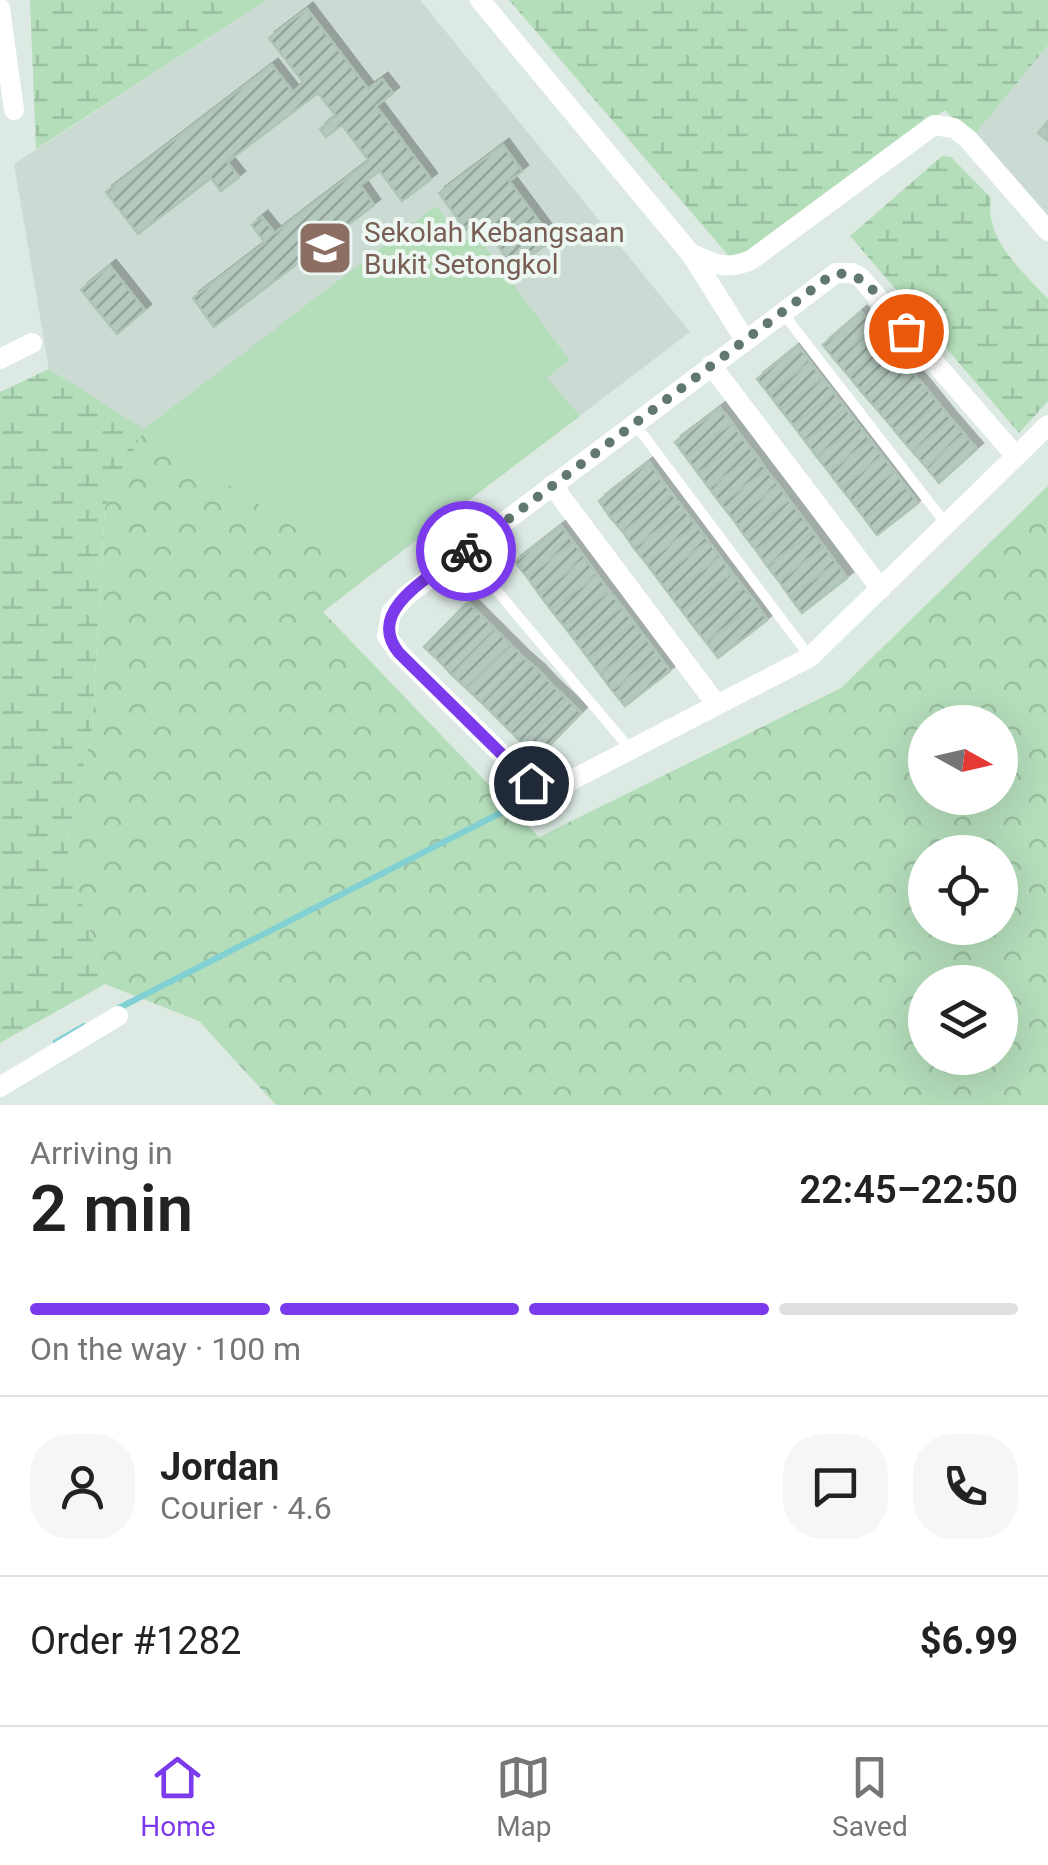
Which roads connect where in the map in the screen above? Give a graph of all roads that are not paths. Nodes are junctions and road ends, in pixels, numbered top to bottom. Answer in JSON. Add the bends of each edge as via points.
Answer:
{"nodes":[{"id":1,"x":480,"y":0,"type":"edge"},
{"id":2,"x":0,"y":8,"type":"edge"},
{"id":3,"x":14,"y":110,"type":"dead end"},
{"id":4,"x":1048,"y":231,"type":"edge"},
{"id":5,"x":690,"y":252,"type":"junction"},
{"id":6,"x":782,"y":312,"type":"junction"},
{"id":7,"x":745,"y":340,"type":"junction"},
{"id":8,"x":32,"y":343,"type":"dead end"},
{"id":9,"x":0,"y":359,"type":"edge"},
{"id":10,"x":711,"y":365,"type":"junction"},
{"id":11,"x":634,"y":423,"type":"junction"},
{"id":12,"x":1046,"y":428,"type":"edge"},
{"id":13,"x":1015,"y":455,"type":"junction"},
{"id":14,"x":552,"y":485,"type":"junction"},
{"id":15,"x":946,"y":524,"type":"junction"},
{"id":16,"x":464,"y":552,"type":"junction"},
{"id":17,"x":881,"y":589,"type":"junction"},
{"id":18,"x":810,"y":657,"type":"junction"},
{"id":19,"x":717,"y":705,"type":"junction"},
{"id":20,"x":631,"y":750,"type":"junction"},
{"id":21,"x":118,"y":1016,"type":"dead end"},
{"id":22,"x":0,"y":1087,"type":"edge"}],
"edges":[{"from":1,"to":5,"type":"street"},
{"from":2,"to":3,"type":"street"},
{"from":4,"to":5,"type":"street","via":[[968,140],[954,128],[934,125],[752,260],[722,266]]},
{"from":5,"to":7,"type":"street"},
{"from":6,"to":7,"type":"street"},
{"from":6,"to":13,"type":"street","via":[[830,276],[860,277]]},
{"from":6,"to":15,"type":"lane"},
{"from":7,"to":10,"type":"street"},
{"from":8,"to":9,"type":"street"},
{"from":10,"to":11,"type":"street"},
{"from":10,"to":17,"type":"street"},
{"from":11,"to":14,"type":"street"},
{"from":11,"to":18,"type":"lane"},
{"from":12,"to":13,"type":"street"},
{"from":13,"to":15,"type":"street"},
{"from":14,"to":16,"type":"street"},
{"from":14,"to":19,"type":"street"},
{"from":15,"to":17,"type":"street"},
{"from":16,"to":20,"type":"lane"},
{"from":16,"to":20,"type":"street","via":[[391,613],[391,644],[531,783],[560,786]]},
{"from":17,"to":18,"type":"street"},
{"from":18,"to":19,"type":"street"},
{"from":19,"to":20,"type":"street"},
{"from":21,"to":22,"type":"street"}]}
